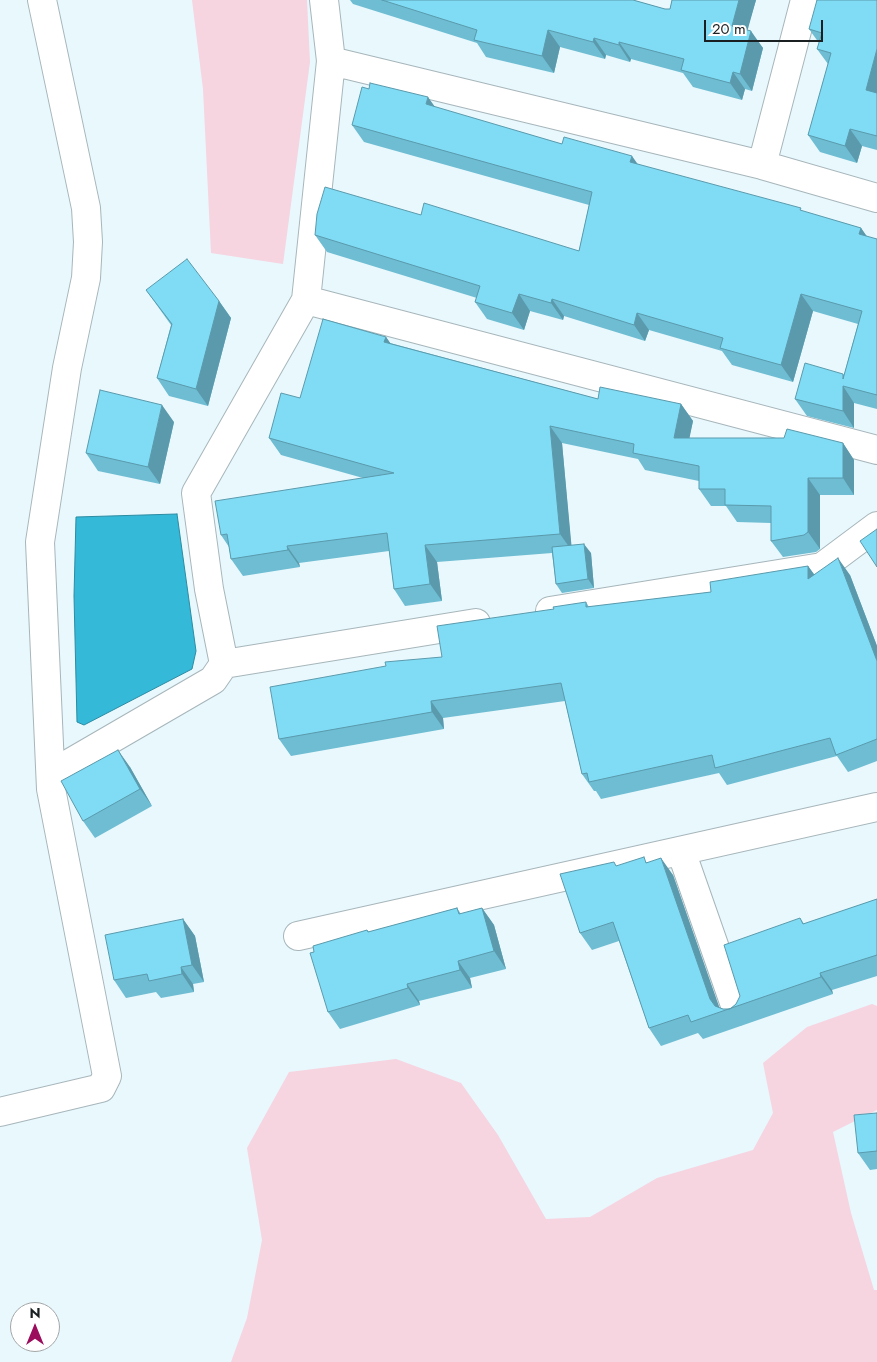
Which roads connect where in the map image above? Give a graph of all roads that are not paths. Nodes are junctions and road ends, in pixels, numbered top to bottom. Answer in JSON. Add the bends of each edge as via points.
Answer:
{"nodes":[{"id":1,"x":42,"y":0,"type":"edge"},
{"id":2,"x":324,"y":0,"type":"edge"},
{"id":3,"x":805,"y":0,"type":"edge"},
{"id":4,"x":331,"y":61,"type":"junction"},
{"id":5,"x":762,"y":165,"type":"junction"},
{"id":6,"x":877,"y":198,"type":"edge"},
{"id":7,"x":306,"y":300,"type":"junction"},
{"id":8,"x":877,"y":450,"type":"edge"},
{"id":9,"x":877,"y":526,"type":"edge"},
{"id":10,"x":528,"y":615,"type":"edge"},
{"id":11,"x":498,"y":620,"type":"edge"},
{"id":12,"x":224,"y":664,"type":"junction"},
{"id":13,"x":50,"y":774,"type":"junction"},
{"id":14,"x":877,"y":807,"type":"edge"},
{"id":15,"x":681,"y":851,"type":"junction"},
{"id":16,"x":298,"y":936,"type":"dead end"},
{"id":17,"x":737,"y":1011,"type":"edge"},
{"id":18,"x":0,"y":1112,"type":"edge"}],
"edges":[{"from":1,"to":13,"type":"street","via":[[86,208],[88,242],[86,278],[66,368],[40,542]]},
{"from":2,"to":4,"type":"street"},
{"from":3,"to":5,"type":"street"},
{"from":4,"to":5,"type":"street"},
{"from":4,"to":7,"type":"street"},
{"from":5,"to":6,"type":"street"},
{"from":7,"to":8,"type":"street"},
{"from":7,"to":12,"type":"street","via":[[196,493],[209,589]]},
{"from":9,"to":10,"type":"street","via":[[822,567]]},
{"from":11,"to":12,"type":"street"},
{"from":12,"to":13,"type":"street","via":[[212,680]]},
{"from":13,"to":18,"type":"street","via":[[108,1076],[101,1088]]},
{"from":14,"to":15,"type":"street"},
{"from":15,"to":16,"type":"street"},
{"from":15,"to":17,"type":"street"}]}
